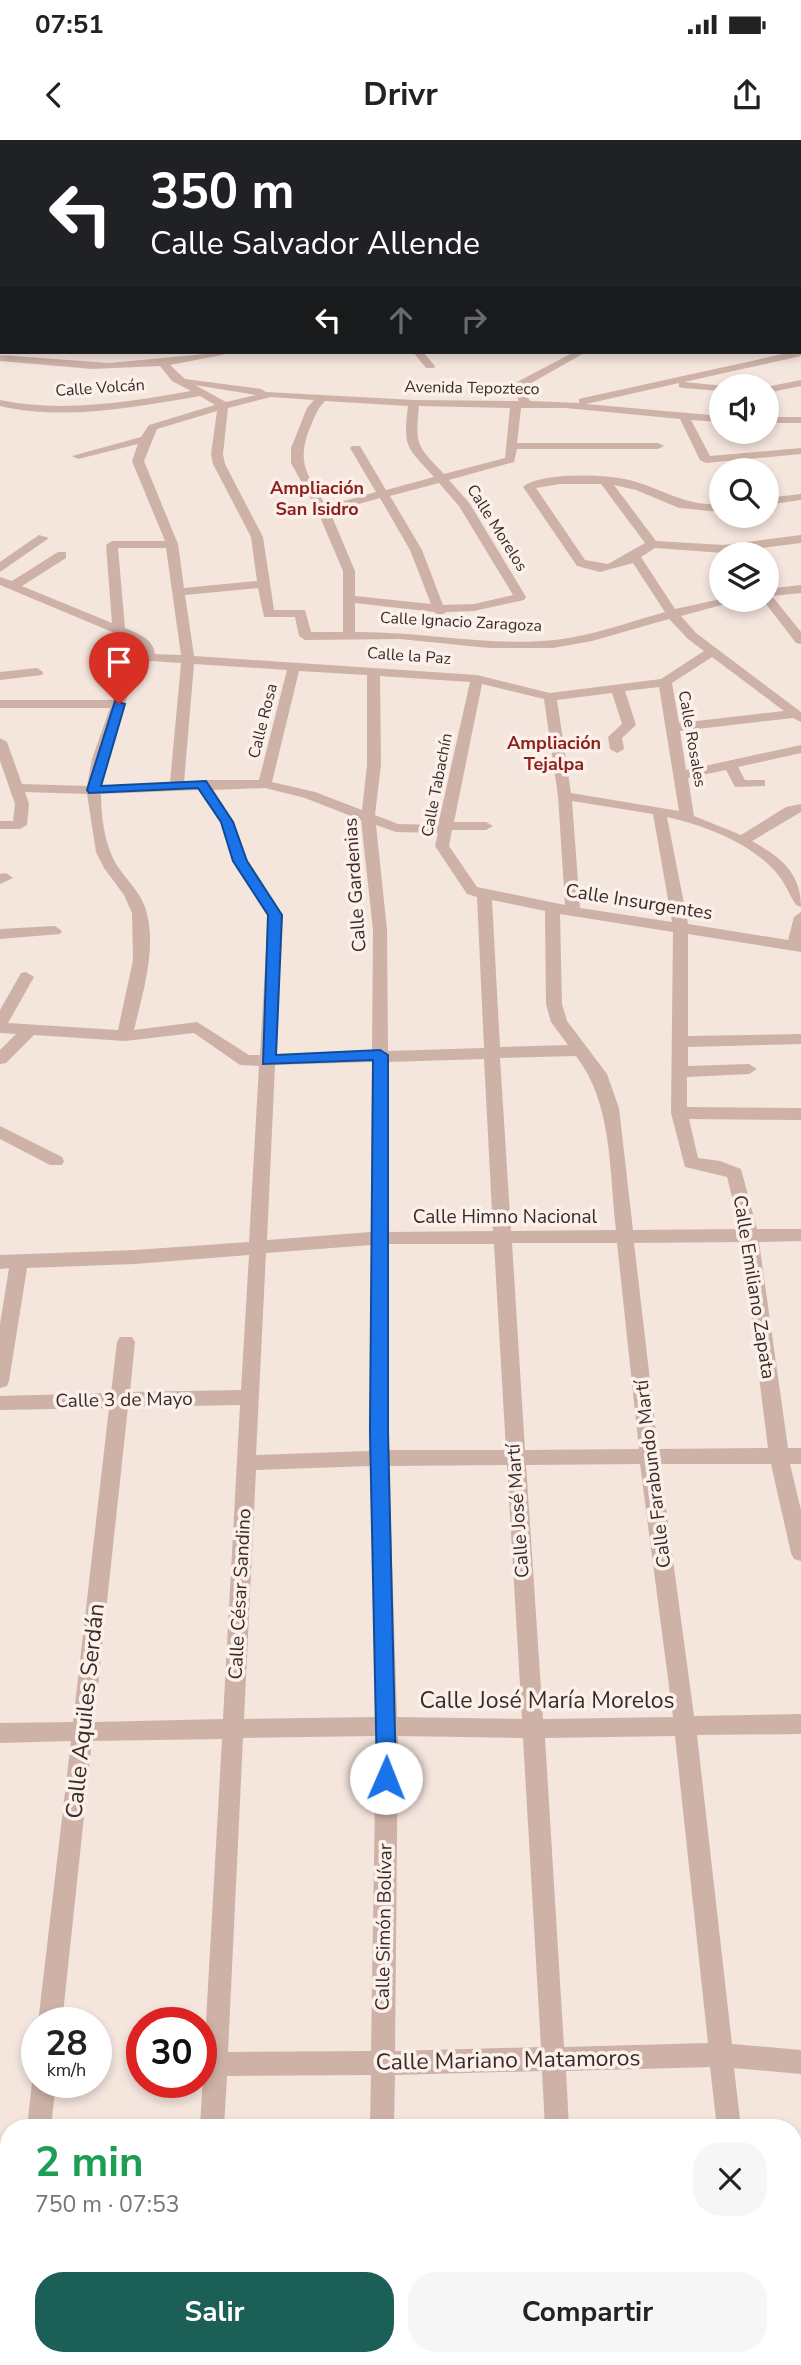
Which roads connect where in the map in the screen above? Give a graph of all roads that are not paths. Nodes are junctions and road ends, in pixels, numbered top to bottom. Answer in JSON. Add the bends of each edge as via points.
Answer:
{"nodes":[{"id":1,"x":212,"y":354,"type":"edge"},
{"id":2,"x":420,"y":354,"type":"edge"},
{"id":3,"x":577,"y":354,"type":"edge"},
{"id":4,"x":801,"y":354,"type":"edge"},
{"id":5,"x":0,"y":358,"type":"edge"},
{"id":6,"x":164,"y":364,"type":"junction"},
{"id":7,"x":430,"y":366,"type":"dead end"},
{"id":8,"x":176,"y":379,"type":"junction"},
{"id":9,"x":801,"y":383,"type":"edge"},
{"id":10,"x":660,"y":385,"type":"junction"},
{"id":11,"x":709,"y":387,"type":"edge"},
{"id":12,"x":779,"y":387,"type":"edge"},
{"id":13,"x":779,"y":391,"type":"edge"},
{"id":14,"x":801,"y":392,"type":"edge"},
{"id":15,"x":266,"y":393,"type":"junction"},
{"id":16,"x":321,"y":399,"type":"junction"},
{"id":17,"x":214,"y":400,"type":"junction"},
{"id":18,"x":0,"y":403,"type":"edge"},
{"id":19,"x":414,"y":403,"type":"junction"},
{"id":20,"x":521,"y":405,"type":"junction"},
{"id":21,"x":566,"y":405,"type":"junction"},
{"id":22,"x":684,"y":416,"type":"junction"},
{"id":23,"x":709,"y":418,"type":"edge"},
{"id":24,"x":779,"y":419,"type":"edge"},
{"id":25,"x":801,"y":420,"type":"edge"},
{"id":26,"x":145,"y":439,"type":"junction"},
{"id":27,"x":513,"y":446,"type":"junction"},
{"id":28,"x":657,"y":446,"type":"dead end"},
{"id":29,"x":356,"y":448,"type":"dead end"},
{"id":30,"x":801,"y":451,"type":"edge"},
{"id":31,"x":78,"y":456,"type":"dead end"},
{"id":32,"x":442,"y":477,"type":"junction"},
{"id":33,"x":605,"y":481,"type":"junction"},
{"id":34,"x":383,"y":493,"type":"junction"},
{"id":35,"x":801,"y":497,"type":"edge"},
{"id":36,"x":779,"y":500,"type":"edge"},
{"id":37,"x":323,"y":510,"type":"junction"},
{"id":38,"x":709,"y":511,"type":"edge"},
{"id":39,"x":43,"y":538,"type":"dead end"},
{"id":40,"x":801,"y":539,"type":"edge"},
{"id":41,"x":779,"y":543,"type":"edge"},
{"id":42,"x":172,"y":544,"type":"junction"},
{"id":43,"x":652,"y":544,"type":"junction"},
{"id":44,"x":709,"y":550,"type":"edge"},
{"id":45,"x":62,"y":555,"type":"dead end"},
{"id":46,"x":635,"y":558,"type":"junction"},
{"id":47,"x":0,"y":568,"type":"edge"},
{"id":48,"x":0,"y":580,"type":"edge"},
{"id":49,"x":262,"y":584,"type":"junction"},
{"id":50,"x":13,"y":586,"type":"junction"},
{"id":51,"x":801,"y":589,"type":"edge"},
{"id":52,"x":180,"y":592,"type":"junction"},
{"id":53,"x":779,"y":593,"type":"edge"},
{"id":54,"x":350,"y":599,"type":"junction"},
{"id":55,"x":709,"y":606,"type":"edge"},
{"id":56,"x":779,"y":611,"type":"edge"},
{"id":57,"x":440,"y":612,"type":"junction"},
{"id":58,"x":672,"y":614,"type":"junction"},
{"id":59,"x":119,"y":629,"type":"junction"},
{"id":60,"x":349,"y":636,"type":"junction"},
{"id":61,"x":800,"y":638,"type":"edge"},
{"id":62,"x":325,"y":652,"type":"junction"},
{"id":63,"x":712,"y":652,"type":"junction"},
{"id":64,"x":149,"y":657,"type":"junction"},
{"id":65,"x":188,"y":661,"type":"junction"},
{"id":66,"x":294,"y":666,"type":"junction"},
{"id":67,"x":373,"y":671,"type":"junction"},
{"id":68,"x":37,"y":672,"type":"dead end"},
{"id":69,"x":0,"y":676,"type":"edge"},
{"id":70,"x":477,"y":679,"type":"junction"},
{"id":71,"x":665,"y":682,"type":"junction"},
{"id":72,"x":617,"y":688,"type":"junction"},
{"id":73,"x":550,"y":697,"type":"junction"},
{"id":74,"x":0,"y":704,"type":"edge"},
{"id":75,"x":119,"y":704,"type":"junction"},
{"id":76,"x":798,"y":716,"type":"edge"},
{"id":77,"x":674,"y":728,"type":"junction"},
{"id":78,"x":0,"y":742,"type":"edge"},
{"id":79,"x":617,"y":749,"type":"dead end"},
{"id":80,"x":801,"y":749,"type":"edge"},
{"id":81,"x":730,"y":765,"type":"junction"},
{"id":82,"x":682,"y":775,"type":"junction"},
{"id":83,"x":760,"y":783,"type":"dead end"},
{"id":84,"x":202,"y":784,"type":"junction"},
{"id":85,"x":265,"y":784,"type":"junction"},
{"id":86,"x":177,"y":785,"type":"junction"},
{"id":87,"x":19,"y":788,"type":"junction"},
{"id":88,"x":94,"y":790,"type":"junction"},
{"id":89,"x":565,"y":796,"type":"junction"},
{"id":90,"x":796,"y":809,"type":"edge"},
{"id":91,"x":659,"y":810,"type":"junction"},
{"id":92,"x":687,"y":815,"type":"junction"},
{"id":93,"x":368,"y":817,"type":"junction"},
{"id":94,"x":801,"y":822,"type":"edge"},
{"id":95,"x":0,"y":825,"type":"edge"},
{"id":96,"x":486,"y":826,"type":"dead end"},
{"id":97,"x":444,"y":828,"type":"junction"},
{"id":98,"x":741,"y":841,"type":"junction"},
{"id":99,"x":478,"y":892,"type":"junction"},
{"id":100,"x":801,"y":902,"type":"edge"},
{"id":101,"x":552,"y":908,"type":"junction"},
{"id":102,"x":573,"y":912,"type":"junction"},
{"id":103,"x":801,"y":917,"type":"edge"},
{"id":104,"x":681,"y":929,"type":"junction"},
{"id":105,"x":55,"y":931,"type":"dead end"},
{"id":106,"x":0,"y":934,"type":"edge"},
{"id":107,"x":798,"y":946,"type":"edge"},
{"id":108,"x":26,"y":977,"type":"dead end"},
{"id":109,"x":0,"y":1026,"type":"edge"},
{"id":110,"x":28,"y":1032,"type":"junction"},
{"id":111,"x":125,"y":1036,"type":"junction"},
{"id":112,"x":801,"y":1040,"type":"edge"},
{"id":113,"x":681,"y":1042,"type":"junction"},
{"id":114,"x":581,"y":1050,"type":"junction"},
{"id":115,"x":491,"y":1054,"type":"junction"},
{"id":116,"x":380,"y":1055,"type":"junction"},
{"id":117,"x":0,"y":1059,"type":"edge"},
{"id":118,"x":268,"y":1060,"type":"junction"},
{"id":119,"x":749,"y":1069,"type":"dead end"},
{"id":120,"x":680,"y":1072,"type":"junction"},
{"id":121,"x":679,"y":1113,"type":"junction"},
{"id":122,"x":801,"y":1114,"type":"edge"},
{"id":123,"x":0,"y":1132,"type":"edge"},
{"id":124,"x":56,"y":1161,"type":"dead end"},
{"id":125,"x":801,"y":1235,"type":"edge"},
{"id":126,"x":750,"y":1236,"type":"junction"},
{"id":127,"x":627,"y":1237,"type":"junction"},
{"id":128,"x":378,"y":1238,"type":"junction"},
{"id":129,"x":502,"y":1238,"type":"junction"},
{"id":130,"x":257,"y":1247,"type":"junction"},
{"id":131,"x":9,"y":1262,"type":"edge"},
{"id":132,"x":126,"y":1342,"type":"dead end"},
{"id":133,"x":0,"y":1381,"type":"edge"},
{"id":134,"x":248,"y":1397,"type":"junction"},
{"id":135,"x":120,"y":1400,"type":"junction"},
{"id":136,"x":0,"y":1403,"type":"edge"},
{"id":137,"x":779,"y":1456,"type":"junction"},
{"id":138,"x":801,"y":1456,"type":"edge"},
{"id":139,"x":513,"y":1457,"type":"junction"},
{"id":140,"x":649,"y":1457,"type":"junction"},
{"id":141,"x":379,"y":1458,"type":"junction"},
{"id":142,"x":246,"y":1463,"type":"junction"},
{"id":143,"x":801,"y":1553,"type":"edge"},
{"id":144,"x":801,"y":1724,"type":"edge"},
{"id":145,"x":387,"y":1726,"type":"junction"},
{"id":146,"x":685,"y":1726,"type":"junction"},
{"id":147,"x":234,"y":1729,"type":"junction"},
{"id":148,"x":533,"y":1729,"type":"junction"},
{"id":149,"x":82,"y":1732,"type":"junction"},
{"id":150,"x":0,"y":1733,"type":"edge"},
{"id":151,"x":52,"y":2007,"type":"edge"},
{"id":152,"x":217,"y":2014,"type":"edge"},
{"id":153,"x":722,"y":2054,"type":"junction"},
{"id":154,"x":553,"y":2059,"type":"junction"},
{"id":155,"x":801,"y":2062,"type":"edge"},
{"id":156,"x":381,"y":2063,"type":"junction"},
{"id":157,"x":217,"y":2064,"type":"edge"},
{"id":158,"x":42,"y":2098,"type":"edge"},
{"id":159,"x":213,"y":2098,"type":"edge"},
{"id":160,"x":40,"y":2119,"type":"edge"},
{"id":161,"x":212,"y":2119,"type":"edge"},
{"id":162,"x":382,"y":2119,"type":"edge"},
{"id":163,"x":556,"y":2119,"type":"edge"},
{"id":164,"x":728,"y":2119,"type":"edge"}],
"edges":[{"from":1,"to":6,"type":"street"},
{"from":2,"to":7,"type":"street"},
{"from":3,"to":20,"type":"street","via":[[521,384]]},
{"from":4,"to":10,"type":"street"},
{"from":5,"to":6,"type":"street","via":[[93,366]]},
{"from":6,"to":8,"type":"street"},
{"from":8,"to":15,"type":"street"},
{"from":8,"to":17,"type":"street"},
{"from":9,"to":12,"type":"street"},
{"from":10,"to":11,"type":"street"},
{"from":10,"to":21,"type":"street"},
{"from":13,"to":14,"type":"street"},
{"from":15,"to":16,"type":"street","name":"Avenida Tepozteco"},
{"from":15,"to":17,"type":"street","name":"Avenida Tepozteco"},
{"from":16,"to":19,"type":"street","name":"Avenida Tepozteco"},
{"from":16,"to":37,"type":"street","via":[[312,408],[297,449],[297,463]]},
{"from":17,"to":18,"type":"street","name":"Calle Volcán","via":[[26,408]]},
{"from":17,"to":26,"type":"street","via":[[153,427]]},
{"from":17,"to":49,"type":"street","via":[[219,464],[254,529]]},
{"from":19,"to":20,"type":"street","name":"Avenida Tepozteco"},
{"from":19,"to":32,"type":"street","name":"Calle Morelos","via":[[413,447]]},
{"from":20,"to":21,"type":"street","name":"Avenida Tepozteco"},
{"from":20,"to":27,"type":"street"},
{"from":21,"to":22,"type":"street","name":"Avenida Tepozteco"},
{"from":22,"to":23,"type":"street","name":"Avenida Tepozteco"},
{"from":22,"to":30,"type":"street","via":[[706,460]]},
{"from":24,"to":25,"type":"street"},
{"from":26,"to":31,"type":"street"},
{"from":26,"to":42,"type":"street","via":[[138,461]]},
{"from":27,"to":28,"type":"street"},
{"from":27,"to":32,"type":"street","via":[[510,460]]},
{"from":29,"to":34,"type":"street"},
{"from":32,"to":34,"type":"street"},
{"from":32,"to":57,"type":"street","name":"Calle Morelos","via":[[520,597],[468,611]]},
{"from":33,"to":38,"type":"street","via":[[625,483],[695,515]]},
{"from":33,"to":43,"type":"street"},
{"from":33,"to":46,"type":"street","via":[[540,482],[529,487],[581,563],[603,570]]},
{"from":34,"to":37,"type":"street"},
{"from":34,"to":57,"type":"street","via":[[409,537]]},
{"from":35,"to":36,"type":"street"},
{"from":37,"to":54,"type":"street","via":[[349,571]]},
{"from":39,"to":47,"type":"street"},
{"from":40,"to":41,"type":"street"},
{"from":42,"to":52,"type":"street"},
{"from":42,"to":59,"type":"street","via":[[112,545]]},
{"from":43,"to":44,"type":"street"},
{"from":43,"to":46,"type":"street"},
{"from":45,"to":50,"type":"street"},
{"from":46,"to":58,"type":"street"},
{"from":48,"to":50,"type":"street"},
{"from":49,"to":52,"type":"street"},
{"from":49,"to":62,"type":"street","via":[[268,614],[301,613],[305,635]]},
{"from":50,"to":59,"type":"street"},
{"from":51,"to":53,"type":"street"},
{"from":52,"to":65,"type":"street"},
{"from":54,"to":57,"type":"street","name":"Calle Morelos"},
{"from":54,"to":60,"type":"street"},
{"from":55,"to":58,"type":"street","name":"Calle Ignacio Zaragoza"},
{"from":56,"to":61,"type":"street"},
{"from":58,"to":60,"type":"street","name":"Calle Ignacio Zaragoza","via":[[553,644]]},
{"from":58,"to":63,"type":"street"},
{"from":59,"to":64,"type":"street","via":[[140,639],[148,647]]},
{"from":60,"to":62,"type":"street"},
{"from":62,"to":66,"type":"street","name":"Calle la Paz"},
{"from":62,"to":67,"type":"street","name":"Calle la Paz"},
{"from":63,"to":71,"type":"street","name":"Calle Rosales"},
{"from":63,"to":76,"type":"street"},
{"from":64,"to":65,"type":"street","name":"Calle la Paz"},
{"from":64,"to":75,"type":"street","via":[[136,663]]},
{"from":65,"to":66,"type":"street","name":"Calle la Paz"},
{"from":65,"to":86,"type":"street"},
{"from":66,"to":85,"type":"street","name":"Calle Rosa"},
{"from":67,"to":70,"type":"street","name":"Calle la Paz"},
{"from":67,"to":93,"type":"street","name":"Calle Gardenias","via":[[374,765]]},
{"from":68,"to":69,"type":"street"},
{"from":70,"to":73,"type":"street","name":"Calle la Paz"},
{"from":70,"to":97,"type":"street","name":"Calle Tabachín"},
{"from":71,"to":72,"type":"street","name":"Calle la Paz"},
{"from":71,"to":77,"type":"street","name":"Calle Rosales"},
{"from":72,"to":73,"type":"street","name":"Calle la Paz"},
{"from":72,"to":79,"type":"street","via":[[629,725],[615,737]]},
{"from":73,"to":89,"type":"street"},
{"from":74,"to":75,"type":"street"},
{"from":75,"to":88,"type":"street"},
{"from":76,"to":77,"type":"street"},
{"from":77,"to":82,"type":"street","name":"Calle Rosales"},
{"from":78,"to":87,"type":"street"},
{"from":80,"to":81,"type":"street"},
{"from":81,"to":82,"type":"street"},
{"from":81,"to":83,"type":"street","via":[[740,784]]},
{"from":82,"to":92,"type":"street","name":"Calle Rosales"},
{"from":84,"to":85,"type":"street"},
{"from":84,"to":86,"type":"street"},
{"from":84,"to":118,"type":"street","name":"Calle César Sandino","via":[[227,822],[240,861],[275,915]]},
{"from":85,"to":93,"type":"street"},
{"from":86,"to":88,"type":"street"},
{"from":87,"to":88,"type":"street"},
{"from":87,"to":95,"type":"street","via":[[20,825]]},
{"from":88,"to":111,"type":"street","via":[[101,845],[139,913],[138,979]]},
{"from":89,"to":91,"type":"street"},
{"from":89,"to":102,"type":"street"},
{"from":90,"to":94,"type":"street"},
{"from":90,"to":98,"type":"street"},
{"from":91,"to":92,"type":"street"},
{"from":91,"to":104,"type":"street","name":"Calle Emiliano Zapata"},
{"from":92,"to":98,"type":"street"},
{"from":93,"to":97,"type":"street","via":[[396,828]]},
{"from":93,"to":116,"type":"street","name":"Calle Gardenias","via":[[380,930]]},
{"from":96,"to":97,"type":"street"},
{"from":97,"to":99,"type":"street","name":"Calle Tabachín","via":[[442,846]]},
{"from":98,"to":100,"type":"street","via":[[783,870]]},
{"from":99,"to":101,"type":"street","name":"Calle Insurgentes"},
{"from":99,"to":115,"type":"street","name":"Calle José Martí"},
{"from":101,"to":102,"type":"street","name":"Calle Insurgentes"},
{"from":101,"to":114,"type":"street","name":"Calle Farabundo Martí","via":[[554,1004],[566,1034]]},
{"from":102,"to":104,"type":"street","name":"Calle Insurgentes"},
{"from":103,"to":107,"type":"street"},
{"from":104,"to":107,"type":"street","name":"Calle Insurgentes"},
{"from":104,"to":113,"type":"street","name":"Calle Emiliano Zapata"},
{"from":105,"to":106,"type":"street"},
{"from":108,"to":109,"type":"street"},
{"from":109,"to":110,"type":"street"},
{"from":110,"to":111,"type":"street"},
{"from":110,"to":117,"type":"street"},
{"from":111,"to":118,"type":"street","via":[[197,1027],[246,1061]]},
{"from":112,"to":113,"type":"street"},
{"from":113,"to":120,"type":"street","name":"Calle Emiliano Zapata"},
{"from":114,"to":115,"type":"street"},
{"from":114,"to":127,"type":"street","name":"Calle Farabundo Martí","via":[[599,1074],[611,1108]]},
{"from":115,"to":116,"type":"street"},
{"from":115,"to":129,"type":"street","name":"Calle José Martí"},
{"from":116,"to":118,"type":"street"},
{"from":116,"to":128,"type":"street","name":"Calle Simón Bolívar"},
{"from":118,"to":130,"type":"street","name":"Calle César Sandino"},
{"from":119,"to":120,"type":"street"},
{"from":120,"to":121,"type":"street","name":"Calle Emiliano Zapata"},
{"from":121,"to":122,"type":"street"},
{"from":121,"to":126,"type":"street","name":"Calle Emiliano Zapata","via":[[691,1163],[735,1173]]},
{"from":123,"to":124,"type":"street"},
{"from":125,"to":126,"type":"street","name":"Calle Himno Nacional"},
{"from":126,"to":127,"type":"street","name":"Calle Himno Nacional"},
{"from":126,"to":137,"type":"street","name":"Calle Emiliano Zapata"},
{"from":127,"to":129,"type":"street","name":"Calle Himno Nacional"},
{"from":127,"to":140,"type":"street","name":"Calle Farabundo Martí"},
{"from":128,"to":129,"type":"street","name":"Calle Himno Nacional"},
{"from":128,"to":130,"type":"street","name":"Calle Himno Nacional"},
{"from":128,"to":141,"type":"street","name":"Calle Simón Bolívar"},
{"from":129,"to":139,"type":"street","name":"Calle José Martí"},
{"from":130,"to":131,"type":"street","name":"Calle Himno Nacional"},
{"from":130,"to":134,"type":"street","name":"Calle César Sandino"},
{"from":131,"to":133,"type":"street"},
{"from":132,"to":135,"type":"street","name":"Calle Aquiles Serdán"},
{"from":134,"to":135,"type":"street","name":"Calle 3 de Mayo"},
{"from":134,"to":142,"type":"street","name":"Calle César Sandino"},
{"from":135,"to":136,"type":"street","name":"Calle 3 de Mayo"},
{"from":135,"to":149,"type":"street","name":"Calle Aquiles Serdán"},
{"from":137,"to":138,"type":"street"},
{"from":137,"to":140,"type":"street"},
{"from":137,"to":143,"type":"street","name":"Calle Emiliano Zapata"},
{"from":139,"to":140,"type":"street"},
{"from":139,"to":141,"type":"street"},
{"from":139,"to":148,"type":"street","name":"Calle José Martí"},
{"from":140,"to":146,"type":"street","name":"Calle Farabundo Martí"},
{"from":141,"to":142,"type":"street"},
{"from":141,"to":145,"type":"street","name":"Calle Simón Bolívar"},
{"from":142,"to":147,"type":"street","name":"Calle César Sandino"},
{"from":144,"to":146,"type":"street","name":"Calle José María Morelos"},
{"from":145,"to":147,"type":"street","name":"Calle José María Morelos"},
{"from":145,"to":148,"type":"street","name":"Calle José María Morelos"},
{"from":145,"to":156,"type":"street","name":"Calle Simón Bolívar"},
{"from":146,"to":148,"type":"street","name":"Calle José María Morelos"},
{"from":146,"to":153,"type":"street","name":"Calle Farabundo Martí"},
{"from":147,"to":149,"type":"street","name":"Calle José María Morelos"},
{"from":147,"to":152,"type":"street","name":"Calle César Sandino"},
{"from":148,"to":154,"type":"street","name":"Calle José Martí"},
{"from":149,"to":150,"type":"street","name":"Calle José María Morelos"},
{"from":149,"to":151,"type":"street","name":"Calle Aquiles Serdán"},
{"from":153,"to":154,"type":"street","name":"Calle Mariano Matamoros"},
{"from":153,"to":155,"type":"street","name":"Calle Mariano Matamoros"},
{"from":153,"to":164,"type":"street","name":"Calle Farabundo Martí"},
{"from":154,"to":156,"type":"street","name":"Calle Mariano Matamoros"},
{"from":154,"to":163,"type":"street","name":"Calle José Martí"},
{"from":156,"to":157,"type":"street","name":"Calle Mariano Matamoros"},
{"from":156,"to":162,"type":"street","name":"Calle Simón Bolívar"},
{"from":158,"to":160,"type":"street"},
{"from":159,"to":161,"type":"street","name":"Calle César Sandino"}]}
